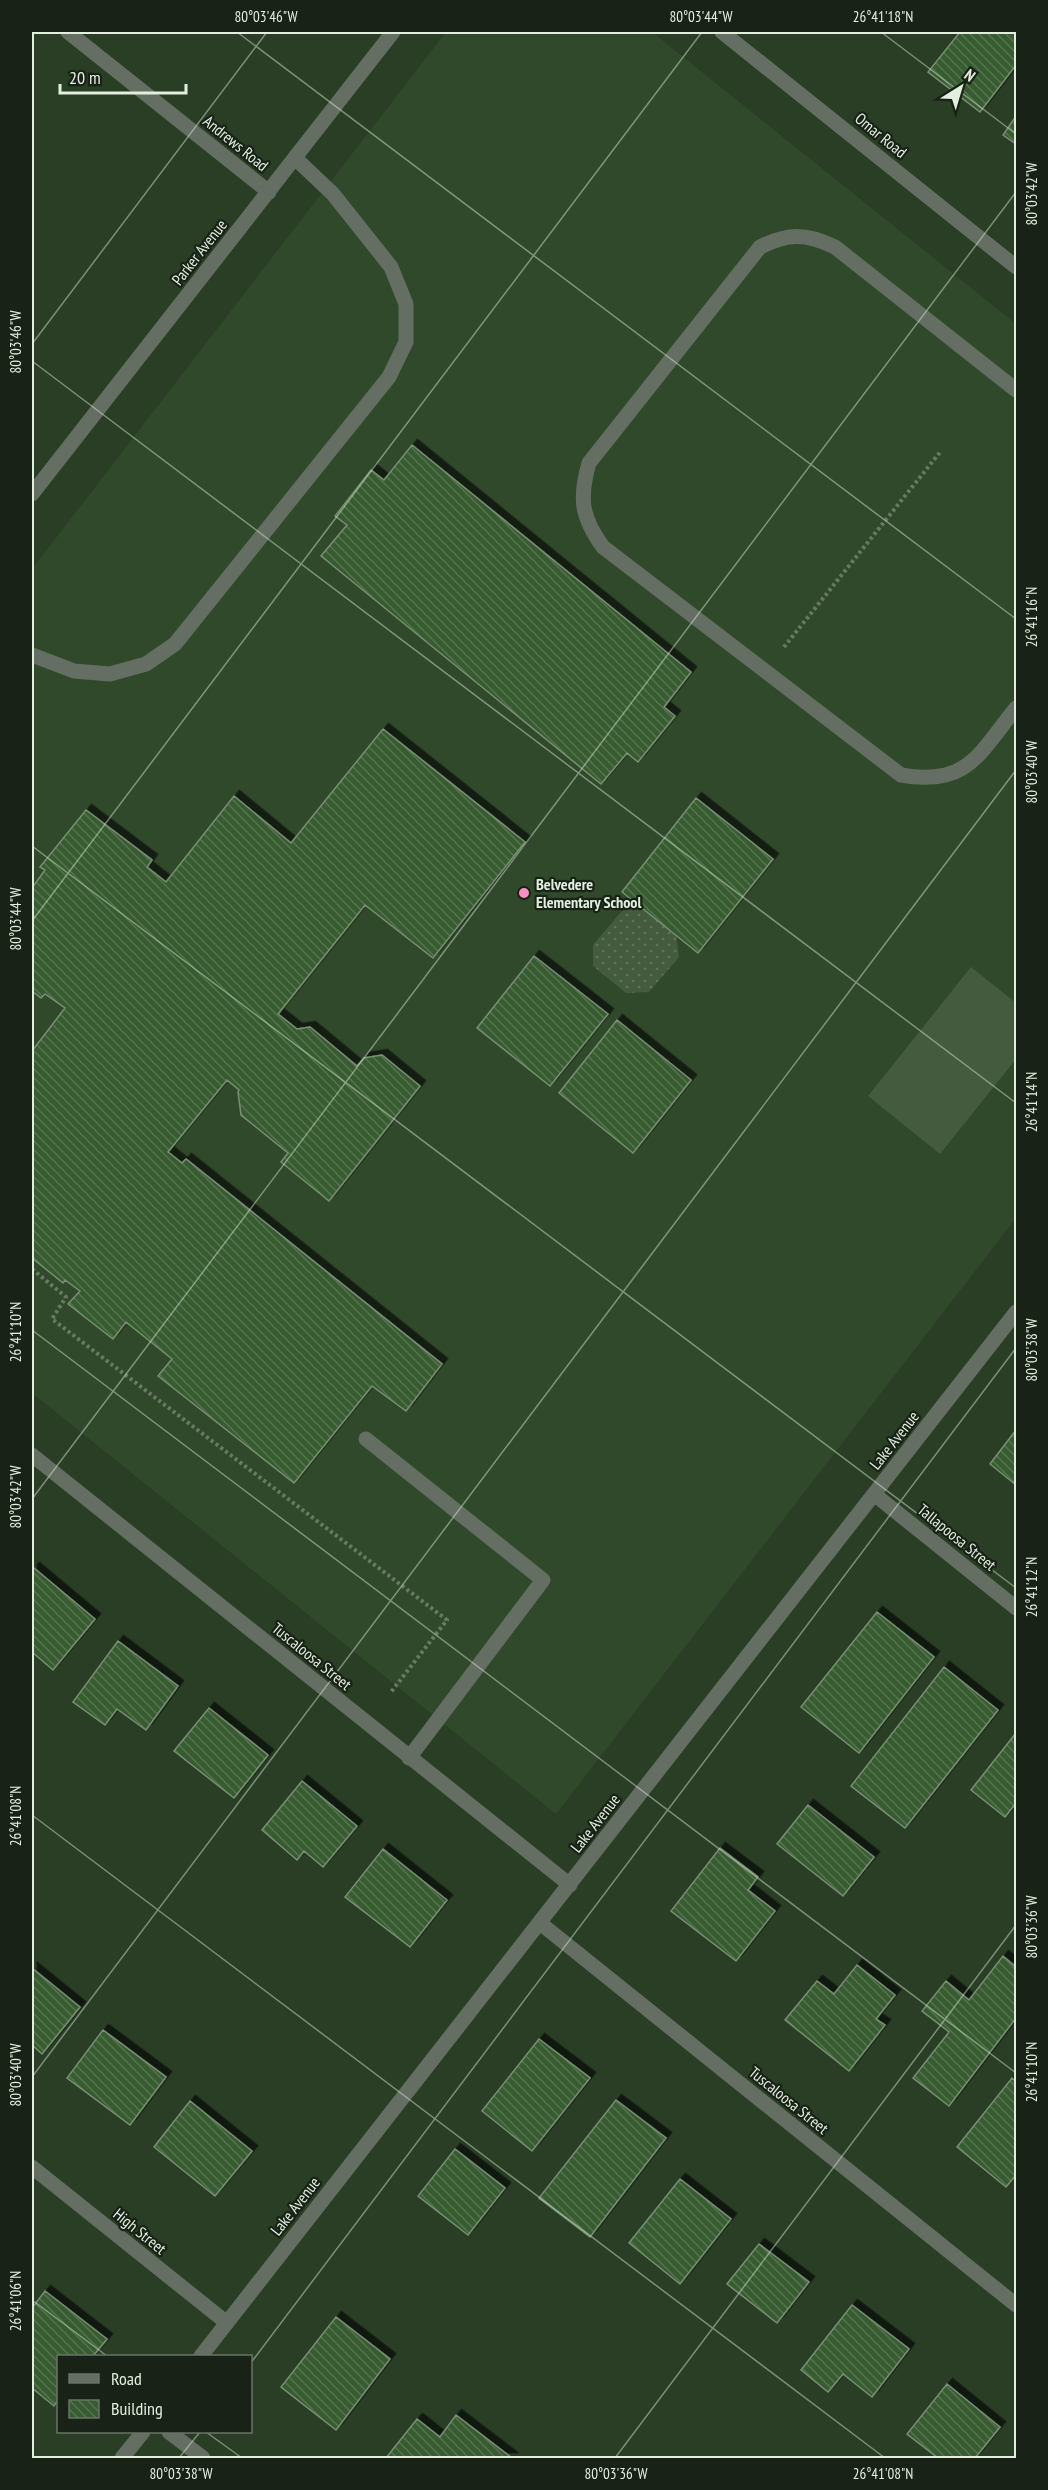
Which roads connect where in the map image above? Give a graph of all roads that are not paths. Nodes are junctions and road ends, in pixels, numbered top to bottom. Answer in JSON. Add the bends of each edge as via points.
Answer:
{"nodes":[{"id":1,"x":68,"y":32,"type":"edge"},
{"id":2,"x":393,"y":32,"type":"edge"},
{"id":3,"x":722,"y":32,"type":"edge"},
{"id":4,"x":295,"y":158,"type":"junction"},
{"id":5,"x":269,"y":192,"type":"junction"},
{"id":6,"x":1017,"y":267,"type":"edge"},
{"id":7,"x":1017,"y":390,"type":"edge"},
{"id":8,"x":32,"y":494,"type":"edge"},
{"id":9,"x":32,"y":655,"type":"edge"},
{"id":10,"x":1017,"y":708,"type":"edge"},
{"id":11,"x":1017,"y":1312,"type":"edge"},
{"id":12,"x":366,"y":1439,"type":"dead end"},
{"id":13,"x":32,"y":1455,"type":"edge"},
{"id":14,"x":874,"y":1494,"type":"junction"},
{"id":15,"x":1017,"y":1608,"type":"edge"},
{"id":16,"x":410,"y":1758,"type":"junction"},
{"id":17,"x":570,"y":1885,"type":"junction"},
{"id":18,"x":540,"y":1923,"type":"junction"},
{"id":19,"x":32,"y":2167,"type":"edge"},
{"id":20,"x":1017,"y":2305,"type":"edge"},
{"id":21,"x":227,"y":2323,"type":"junction"},
{"id":22,"x":202,"y":2355,"type":"edge"},
{"id":23,"x":142,"y":2433,"type":"edge"},
{"id":24,"x":170,"y":2433,"type":"edge"},
{"id":25,"x":122,"y":2458,"type":"edge"},
{"id":26,"x":203,"y":2458,"type":"edge"}],
"edges":[{"from":1,"to":5,"type":"street","name":"Andrews Road"},
{"from":2,"to":4,"type":"street","name":"Parker Avenue"},
{"from":3,"to":6,"type":"street","name":"Omar Road"},
{"from":4,"to":5,"type":"street","name":"Parker Avenue"},
{"from":4,"to":9,"type":"street","via":[[333,194],[391,267],[405,304],[406,342],[389,377],[175,644],[146,664],[110,674],[74,671]]},
{"from":5,"to":8,"type":"street","name":"Parker Avenue"},
{"from":7,"to":10,"type":"street","via":[[835,247],[816,238],[777,238],[759,247],[589,463],[583,484],[583,507],[590,529],[603,547],[901,775],[926,779],[949,775],[971,764]]},
{"from":11,"to":14,"type":"street","name":"Lake Avenue"},
{"from":12,"to":16,"type":"street","via":[[543,1580]]},
{"from":13,"to":16,"type":"street","name":"Tuscaloosa Street"},
{"from":14,"to":15,"type":"street","name":"Tallapoosa Street"},
{"from":14,"to":17,"type":"street","name":"Lake Avenue"},
{"from":16,"to":17,"type":"street","name":"Tuscaloosa Street"},
{"from":17,"to":18,"type":"street","name":"Lake Avenue"},
{"from":18,"to":20,"type":"street","name":"Tuscaloosa Street"},
{"from":18,"to":21,"type":"street","name":"Lake Avenue"},
{"from":19,"to":21,"type":"street","name":"High Street"},
{"from":21,"to":22,"type":"street","name":"Lake Avenue"},
{"from":23,"to":25,"type":"street"},
{"from":24,"to":26,"type":"street"}]}
